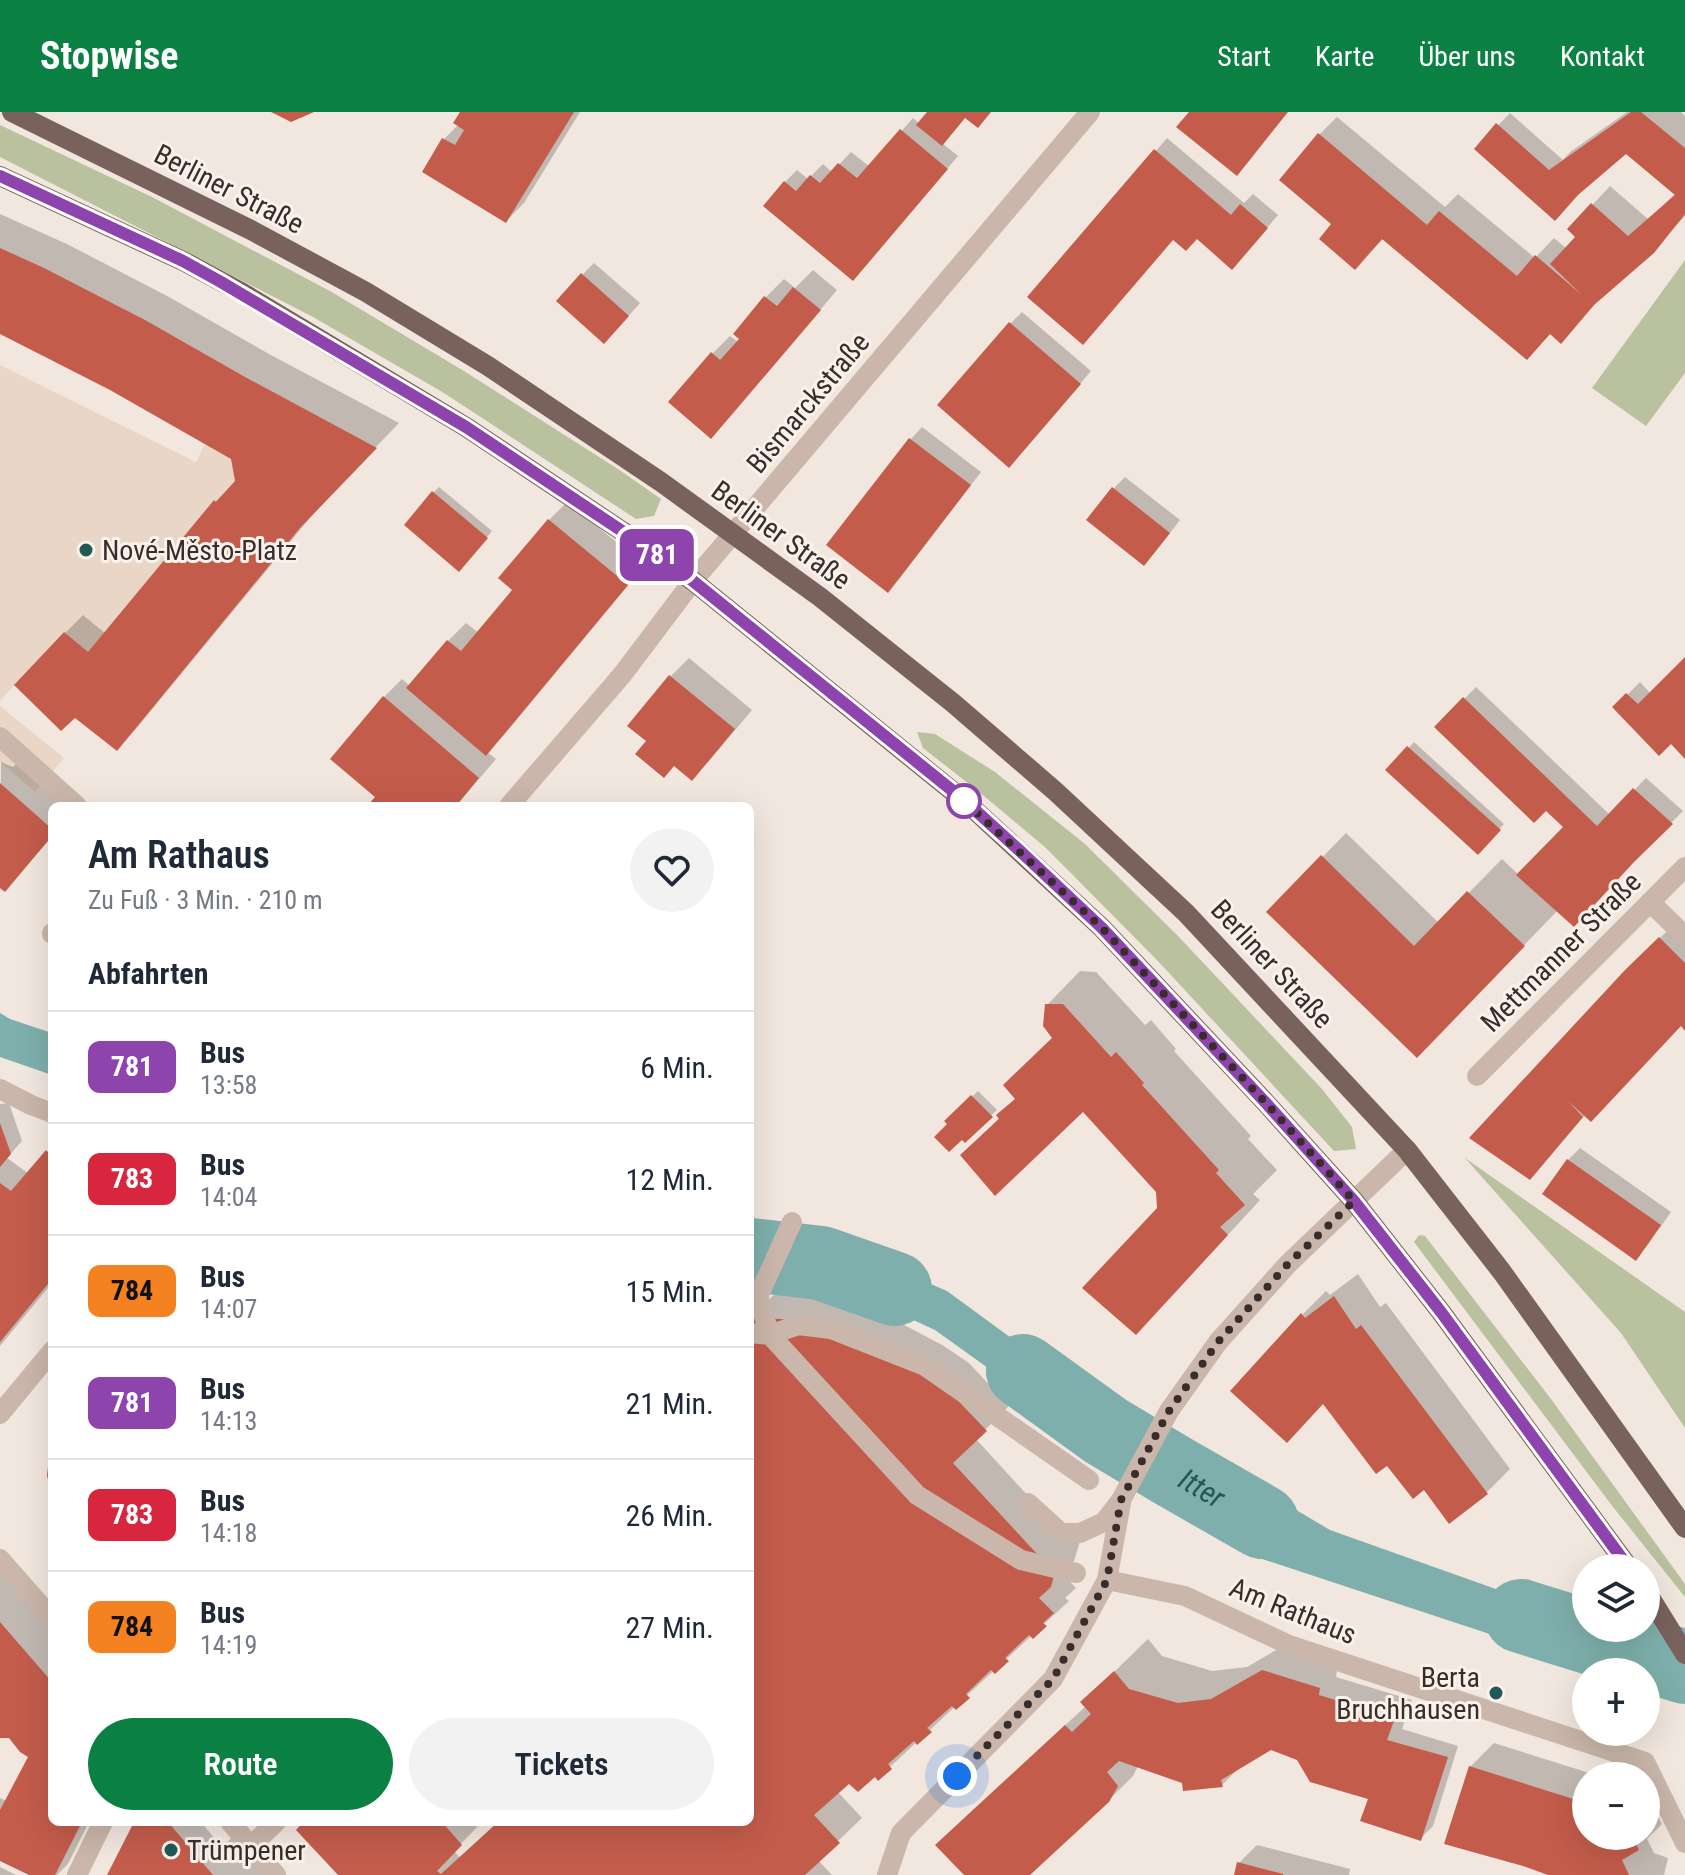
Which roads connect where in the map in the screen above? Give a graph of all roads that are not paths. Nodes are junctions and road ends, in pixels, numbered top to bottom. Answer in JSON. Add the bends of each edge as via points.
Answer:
{"nodes":[{"id":1,"x":12,"y":112,"type":"edge"},
{"id":2,"x":1090,"y":112,"type":"edge"},
{"id":3,"x":0,"y":176,"type":"edge"},
{"id":4,"x":732,"y":534,"type":"junction"},
{"id":5,"x":693,"y":581,"type":"junction"},
{"id":6,"x":0,"y":737,"type":"edge"},
{"id":7,"x":73,"y":802,"type":"edge"},
{"id":8,"x":512,"y":802,"type":"edge"},
{"id":9,"x":1685,"y":867,"type":"edge"},
{"id":10,"x":1650,"y":902,"type":"junction"},
{"id":11,"x":1685,"y":936,"type":"edge"},
{"id":12,"x":1477,"y":1076,"type":"dead end"},
{"id":13,"x":0,"y":1089,"type":"edge"},
{"id":14,"x":48,"y":1111,"type":"edge"},
{"id":15,"x":1407,"y":1150,"type":"junction"},
{"id":16,"x":1354,"y":1201,"type":"junction"},
{"id":17,"x":792,"y":1222,"type":"dead end"},
{"id":18,"x":754,"y":1299,"type":"edge"},
{"id":19,"x":760,"y":1334,"type":"edge"},
{"id":20,"x":48,"y":1356,"type":"edge"},
{"id":21,"x":0,"y":1414,"type":"edge"},
{"id":22,"x":1089,"y":1480,"type":"dead end"},
{"id":23,"x":1121,"y":1500,"type":"junction"},
{"id":24,"x":1028,"y":1503,"type":"dead end"},
{"id":25,"x":1685,"y":1528,"type":"edge"},
{"id":26,"x":1619,"y":1554,"type":"edge"},
{"id":27,"x":0,"y":1559,"type":"edge"},
{"id":28,"x":1076,"y":1573,"type":"dead end"},
{"id":29,"x":1107,"y":1580,"type":"junction"},
{"id":30,"x":48,"y":1613,"type":"edge"},
{"id":31,"x":1660,"y":1613,"type":"edge"},
{"id":32,"x":1685,"y":1654,"type":"edge"},
{"id":33,"x":101,"y":1826,"type":"edge"},
{"id":34,"x":233,"y":1826,"type":"edge"},
{"id":35,"x":272,"y":1826,"type":"edge"},
{"id":36,"x":1685,"y":1843,"type":"edge"},
{"id":37,"x":250,"y":1847,"type":"junction"},
{"id":38,"x":78,"y":1874,"type":"edge"},
{"id":39,"x":276,"y":1875,"type":"edge"},
{"id":40,"x":887,"y":1875,"type":"edge"}],
"edges":[{"from":1,"to":4,"type":"main road","name":"Berliner Straße","via":[[366,292],[488,366]]},
{"from":2,"to":4,"type":"street","name":"Bismarckstraße"},
{"from":3,"to":5,"type":"main road","via":[[254,300],[466,427]]},
{"from":4,"to":5,"type":"street","name":"Bismarckstraße"},
{"from":4,"to":15,"type":"main road","name":"Berliner Straße","via":[[832,606],[1055,791],[1186,913]]},
{"from":5,"to":8,"type":"street","name":"Bismarckstraße","via":[[622,675]]},
{"from":5,"to":16,"type":"main road","via":[[966,802],[1071,898]]},
{"from":6,"to":7,"type":"street"},
{"from":9,"to":10,"type":"street","name":"Mettmanner Straße"},
{"from":10,"to":11,"type":"street"},
{"from":10,"to":12,"type":"street","name":"Mettmanner Straße"},
{"from":13,"to":14,"type":"street"},
{"from":15,"to":16,"type":"street"},
{"from":15,"to":25,"type":"main road","name":"Berliner Straße","via":[[1502,1272]]},
{"from":16,"to":23,"type":"street","via":[[1218,1342],[1169,1411]]},
{"from":16,"to":26,"type":"main road"},
{"from":17,"to":18,"type":"street"},
{"from":18,"to":19,"type":"street"},
{"from":19,"to":22,"type":"street","via":[[798,1325],[831,1329],[925,1366]]},
{"from":19,"to":28,"type":"street","via":[[917,1495],[1021,1560]]},
{"from":20,"to":21,"type":"street"},
{"from":23,"to":24,"type":"street","via":[[1104,1522],[1080,1533],[1061,1533]]},
{"from":23,"to":29,"type":"street"},
{"from":27,"to":30,"type":"street"},
{"from":29,"to":36,"type":"street","name":"Am Rathaus","via":[[1185,1596],[1289,1645],[1645,1762]]},
{"from":29,"to":40,"type":"street","via":[[1053,1679],[901,1833]]},
{"from":31,"to":32,"type":"main road"},
{"from":33,"to":38,"type":"street"},
{"from":34,"to":37,"type":"street"},
{"from":35,"to":37,"type":"street"},
{"from":37,"to":39,"type":"street"}]}
